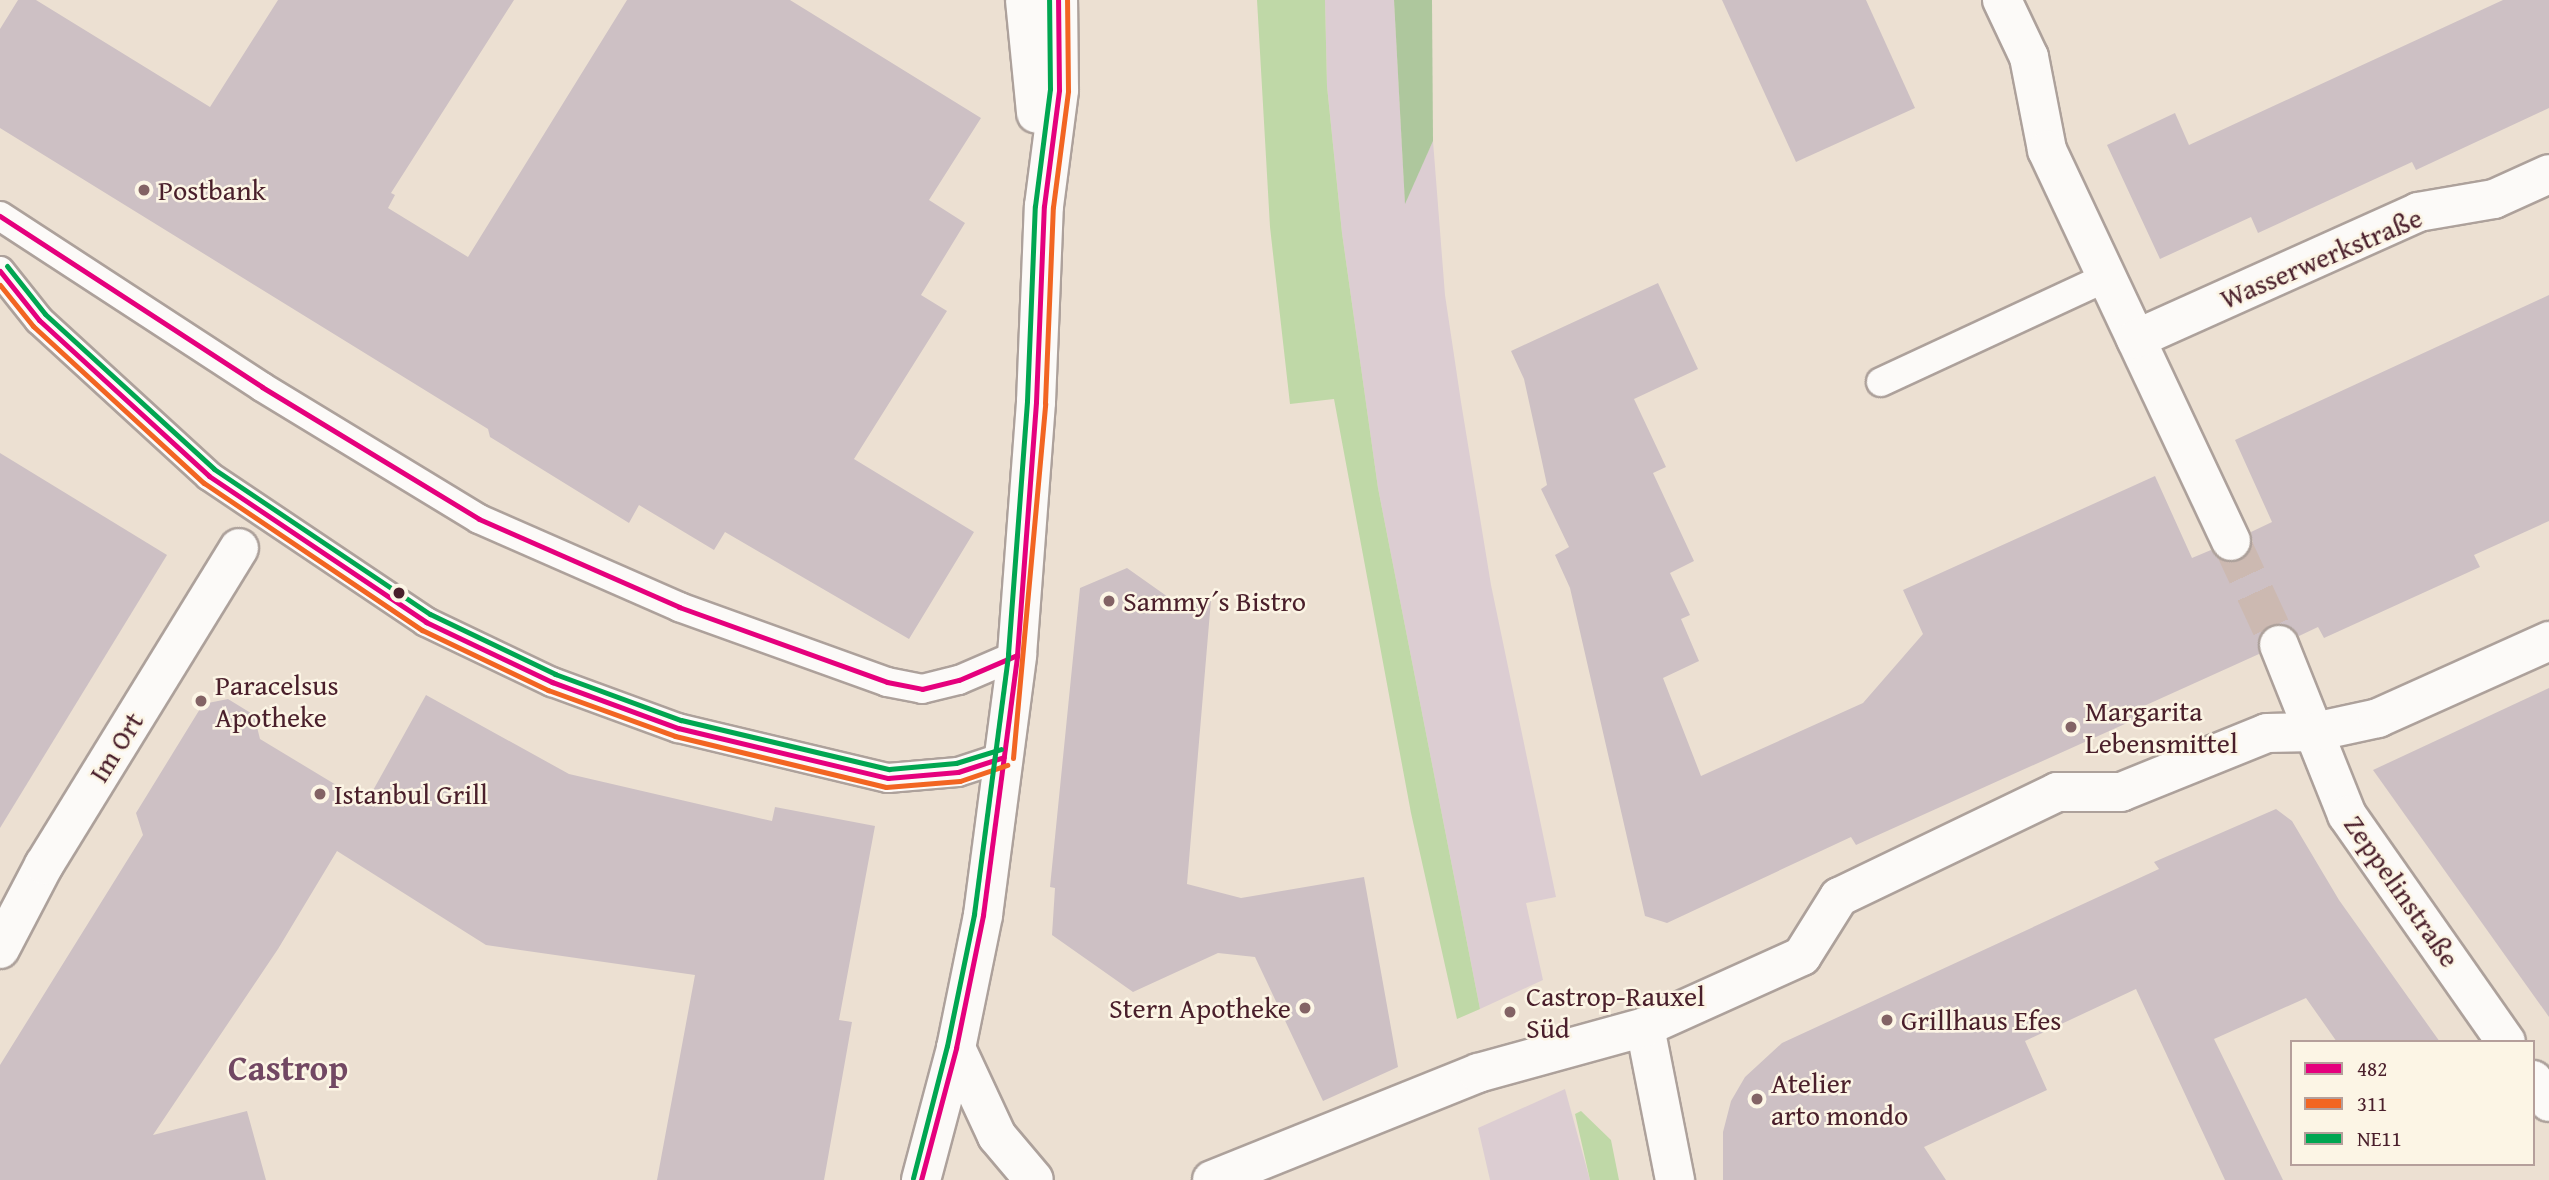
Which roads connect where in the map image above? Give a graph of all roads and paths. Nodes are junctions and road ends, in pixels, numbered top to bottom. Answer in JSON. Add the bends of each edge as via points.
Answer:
{"nodes":[{"id":1,"x":1026,"y":0,"type":"edge"},
{"id":2,"x":1058,"y":0,"type":"edge"},
{"id":3,"x":2002,"y":0,"type":"edge"},
{"id":4,"x":2549,"y":174,"type":"edge"},
{"id":5,"x":1044,"y":206,"type":"junction"},
{"id":6,"x":0,"y":216,"type":"edge"},
{"id":7,"x":0,"y":271,"type":"edge"},
{"id":8,"x":2107,"y":277,"type":"junction"},
{"id":9,"x":2136,"y":339,"type":"junction"},
{"id":10,"x":1881,"y":382,"type":"dead end"},
{"id":11,"x":2231,"y":541,"type":"tunnel mouth"},
{"id":12,"x":239,"y":548,"type":"dead end"},
{"id":13,"x":2549,"y":641,"type":"edge"},
{"id":14,"x":2279,"y":645,"type":"tunnel mouth"},
{"id":15,"x":1017,"y":655,"type":"junction"},
{"id":16,"x":2314,"y":732,"type":"junction"},
{"id":17,"x":1004,"y":757,"type":"junction"},
{"id":18,"x":0,"y":949,"type":"edge"},
{"id":19,"x":1645,"y":1027,"type":"junction"},
{"id":20,"x":2505,"y":1040,"type":"edge"},
{"id":21,"x":956,"y":1048,"type":"junction"},
{"id":22,"x":2535,"y":1083,"type":"edge"},
{"id":23,"x":2549,"y":1102,"type":"edge"},
{"id":24,"x":921,"y":1180,"type":"edge"},
{"id":25,"x":1034,"y":1180,"type":"edge"},
{"id":26,"x":1212,"y":1180,"type":"edge"},
{"id":27,"x":1675,"y":1180,"type":"edge"}],
"edges":[{"from":1,"to":5,"type":"street"},
{"from":2,"to":5,"type":"street","via":[[1059,90]]},
{"from":3,"to":8,"type":"street","via":[[2029,57],[2047,150]]},
{"from":4,"to":9,"type":"street","name":"Wasserwerkstraße","via":[[2494,199],[2418,212]]},
{"from":5,"to":15,"type":"street","via":[[1036,402]]},
{"from":6,"to":15,"type":"lane","via":[[262,387],[479,519],[678,607],[887,682],[922,689],[959,680]]},
{"from":7,"to":17,"type":"lane","via":[[39,320],[209,477],[426,622],[552,682],[678,728],[888,778],[958,772]]},
{"from":8,"to":9,"type":"street"},
{"from":8,"to":10,"type":"lane"},
{"from":9,"to":11,"type":"street"},
{"from":12,"to":18,"type":"street","name":"Im Ort","via":[[44,865]]},
{"from":13,"to":16,"type":"street","via":[[2378,718]]},
{"from":14,"to":16,"type":"street"},
{"from":15,"to":17,"type":"street"},
{"from":16,"to":19,"type":"street","via":[[2267,733],[2121,792],[2057,792],[1839,897],[1802,956]]},
{"from":16,"to":20,"type":"street","name":"Zeppelinstraße","via":[[2347,815]]},
{"from":17,"to":21,"type":"street","via":[[983,915]]},
{"from":19,"to":26,"type":"street","via":[[1426,1092]]},
{"from":19,"to":27,"type":"street"},
{"from":21,"to":24,"type":"street"},
{"from":21,"to":25,"type":"street","via":[[997,1136]]},
{"from":22,"to":23,"type":"street"}]}
